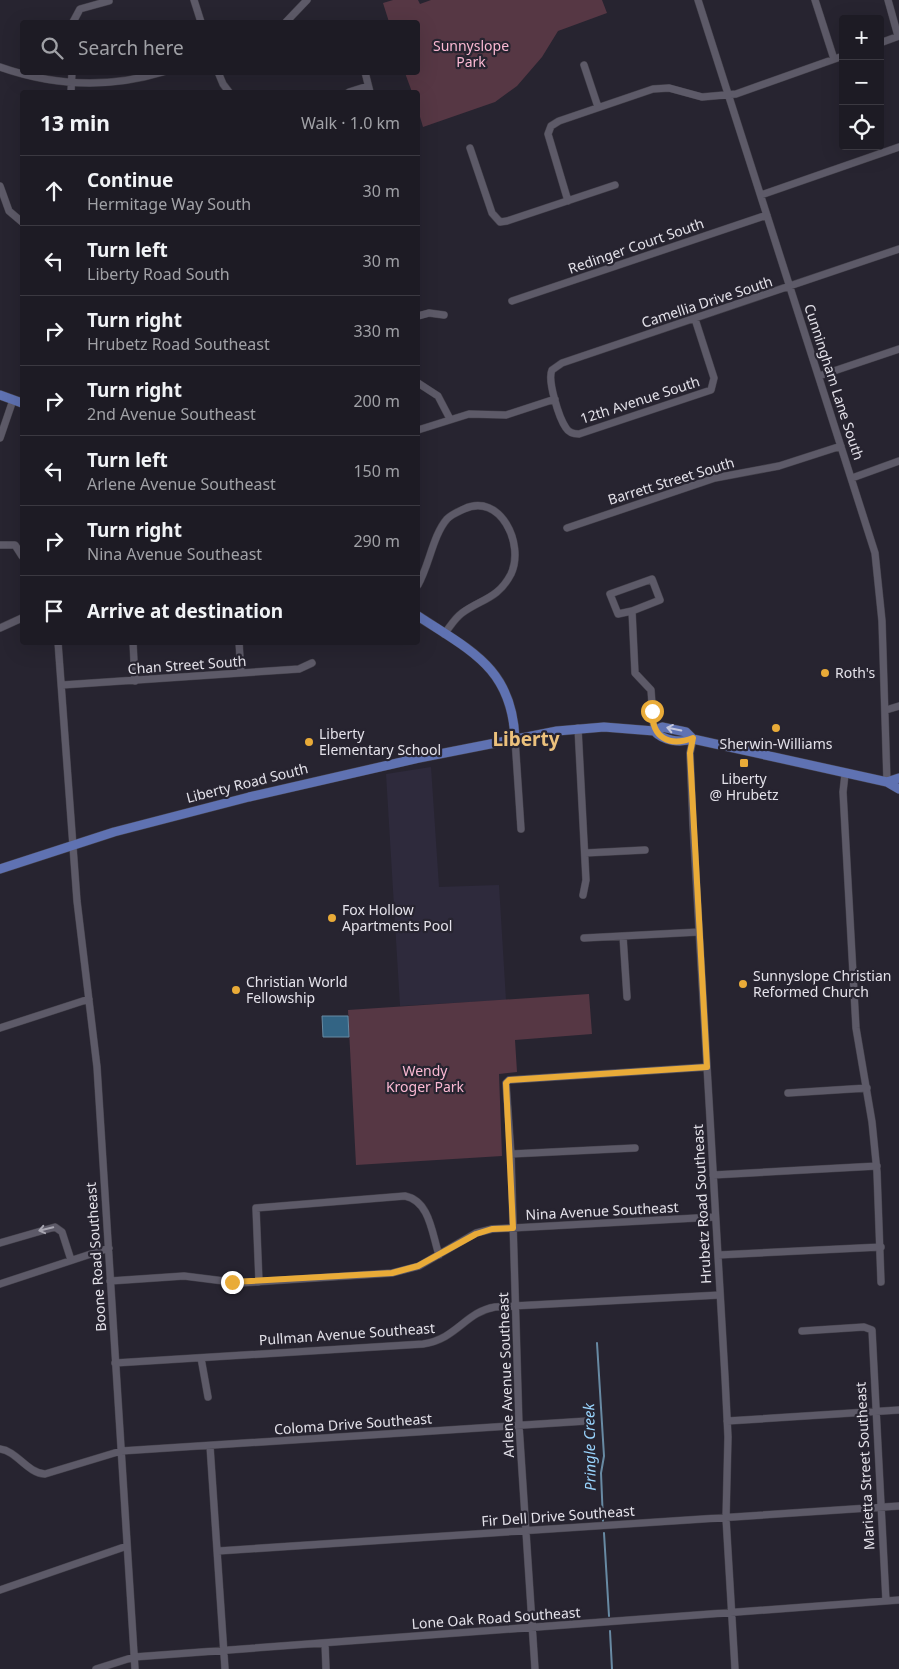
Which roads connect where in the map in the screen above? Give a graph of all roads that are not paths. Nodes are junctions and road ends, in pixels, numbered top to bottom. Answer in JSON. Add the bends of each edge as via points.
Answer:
{"nodes":[{"id":1,"x":194,"y":0,"type":"edge"},
{"id":2,"x":307,"y":0,"type":"edge"},
{"id":3,"x":698,"y":0,"type":"edge"},
{"id":4,"x":815,"y":0,"type":"edge"},
{"id":5,"x":888,"y":0,"type":"edge"},
{"id":6,"x":109,"y":1,"type":"edge"},
{"id":7,"x":74,"y":20,"type":"edge"},
{"id":8,"x":201,"y":20,"type":"edge"},
{"id":9,"x":288,"y":20,"type":"edge"},
{"id":10,"x":898,"y":36,"type":"edge"},
{"id":11,"x":884,"y":41,"type":"edge"},
{"id":12,"x":839,"y":57,"type":"edge"},
{"id":13,"x":834,"y":59,"type":"junction"},
{"id":14,"x":584,"y":65,"type":"dead end"},
{"id":15,"x":0,"y":67,"type":"edge"},
{"id":16,"x":20,"y":74,"type":"edge"},
{"id":17,"x":23,"y":75,"type":"edge"},
{"id":18,"x":72,"y":75,"type":"edge"},
{"id":19,"x":150,"y":75,"type":"edge"},
{"id":20,"x":219,"y":75,"type":"edge"},
{"id":21,"x":366,"y":75,"type":"edge"},
{"id":22,"x":72,"y":84,"type":"junction"},
{"id":23,"x":369,"y":89,"type":"edge"},
{"id":24,"x":71,"y":90,"type":"edge"},
{"id":25,"x":228,"y":90,"type":"edge"},
{"id":26,"x":728,"y":95,"type":"junction"},
{"id":27,"x":598,"y":107,"type":"junction"},
{"id":28,"x":470,"y":148,"type":"dead end"},
{"id":29,"x":899,"y":148,"type":"edge"},
{"id":30,"x":615,"y":185,"type":"dead end"},
{"id":31,"x":0,"y":186,"type":"edge"},
{"id":32,"x":761,"y":195,"type":"junction"},
{"id":33,"x":568,"y":201,"type":"junction"},
{"id":34,"x":767,"y":215,"type":"junction"},
{"id":35,"x":20,"y":220,"type":"edge"},
{"id":36,"x":899,"y":249,"type":"edge"},
{"id":37,"x":791,"y":287,"type":"junction"},
{"id":38,"x":512,"y":301,"type":"dead end"},
{"id":39,"x":444,"y":314,"type":"dead end"},
{"id":40,"x":420,"y":315,"type":"edge"},
{"id":41,"x":695,"y":319,"type":"junction"},
{"id":42,"x":899,"y":349,"type":"edge"},
{"id":43,"x":819,"y":376,"type":"junction"},
{"id":44,"x":420,"y":384,"type":"edge"},
{"id":45,"x":0,"y":396,"type":"edge"},
{"id":46,"x":555,"y":399,"type":"junction"},
{"id":47,"x":13,"y":400,"type":"junction"},
{"id":48,"x":20,"y":402,"type":"edge"},
{"id":49,"x":450,"y":419,"type":"junction"},
{"id":50,"x":420,"y":429,"type":"edge"},
{"id":51,"x":0,"y":438,"type":"edge"},
{"id":52,"x":841,"y":446,"type":"junction"},
{"id":53,"x":899,"y":462,"type":"edge"},
{"id":54,"x":852,"y":478,"type":"junction"},
{"id":55,"x":567,"y":528,"type":"dead end"},
{"id":56,"x":0,"y":545,"type":"edge"},
{"id":57,"x":20,"y":554,"type":"edge"},
{"id":58,"x":420,"y":581,"type":"edge"},
{"id":59,"x":632,"y":611,"type":"junction"},
{"id":60,"x":420,"y":617,"type":"edge"},
{"id":61,"x":20,"y":619,"type":"edge"},
{"id":62,"x":0,"y":628,"type":"edge"},
{"id":63,"x":444,"y":634,"type":"junction"},
{"id":64,"x":58,"y":645,"type":"edge"},
{"id":65,"x":133,"y":645,"type":"edge"},
{"id":66,"x":240,"y":645,"type":"edge"},
{"id":67,"x":312,"y":663,"type":"dead end"},
{"id":68,"x":241,"y":674,"type":"junction"},
{"id":69,"x":135,"y":681,"type":"junction"},
{"id":70,"x":62,"y":685,"type":"junction"},
{"id":71,"x":899,"y":706,"type":"edge"},
{"id":72,"x":886,"y":710,"type":"junction"},
{"id":73,"x":578,"y":728,"type":"junction"},
{"id":74,"x":654,"y":730,"type":"junction"},
{"id":75,"x":693,"y":738,"type":"junction"},
{"id":76,"x":515,"y":739,"type":"junction"},
{"id":77,"x":846,"y":774,"type":"junction"},
{"id":78,"x":899,"y":778,"type":"edge"},
{"id":79,"x":887,"y":782,"type":"junction"},
{"id":80,"x":899,"y":789,"type":"edge"},
{"id":81,"x":521,"y":829,"type":"dead end"},
{"id":82,"x":72,"y":845,"type":"junction"},
{"id":83,"x":645,"y":850,"type":"dead end"},
{"id":84,"x":585,"y":854,"type":"junction"},
{"id":85,"x":0,"y":869,"type":"edge"},
{"id":86,"x":583,"y":895,"type":"dead end"},
{"id":87,"x":699,"y":932,"type":"junction"},
{"id":88,"x":623,"y":936,"type":"junction"},
{"id":89,"x":584,"y":938,"type":"dead end"},
{"id":90,"x":627,"y":997,"type":"dead end"},
{"id":91,"x":89,"y":999,"type":"junction"},
{"id":92,"x":0,"y":1028,"type":"edge"},
{"id":93,"x":707,"y":1067,"type":"junction"},
{"id":94,"x":867,"y":1088,"type":"junction"},
{"id":95,"x":788,"y":1093,"type":"dead end"},
{"id":96,"x":635,"y":1148,"type":"dead end"},
{"id":97,"x":511,"y":1154,"type":"junction"},
{"id":98,"x":876,"y":1166,"type":"junction"},
{"id":99,"x":714,"y":1175,"type":"junction"},
{"id":100,"x":716,"y":1217,"type":"junction"},
{"id":101,"x":513,"y":1228,"type":"junction"},
{"id":102,"x":0,"y":1243,"type":"edge"},
{"id":103,"x":881,"y":1246,"type":"junction"},
{"id":104,"x":109,"y":1248,"type":"junction"},
{"id":105,"x":439,"y":1255,"type":"junction"},
{"id":106,"x":718,"y":1255,"type":"junction"},
{"id":107,"x":71,"y":1260,"type":"junction"},
{"id":108,"x":110,"y":1281,"type":"junction"},
{"id":109,"x":260,"y":1282,"type":"junction"},
{"id":110,"x":881,"y":1282,"type":"dead end"},
{"id":111,"x":0,"y":1284,"type":"edge"},
{"id":112,"x":720,"y":1295,"type":"junction"},
{"id":113,"x":516,"y":1305,"type":"junction"},
{"id":114,"x":802,"y":1331,"type":"dead end"},
{"id":115,"x":201,"y":1358,"type":"junction"},
{"id":116,"x":115,"y":1363,"type":"junction"},
{"id":117,"x":208,"y":1397,"type":"dead end"},
{"id":118,"x":899,"y":1410,"type":"edge"},
{"id":119,"x":875,"y":1411,"type":"junction"},
{"id":120,"x":587,"y":1421,"type":"dead end"},
{"id":121,"x":727,"y":1421,"type":"junction"},
{"id":122,"x":519,"y":1425,"type":"junction"},
{"id":123,"x":210,"y":1446,"type":"junction"},
{"id":124,"x":0,"y":1448,"type":"edge"},
{"id":125,"x":121,"y":1451,"type":"junction"},
{"id":126,"x":899,"y":1506,"type":"edge"},
{"id":127,"x":881,"y":1507,"type":"junction"},
{"id":128,"x":726,"y":1518,"type":"junction"},
{"id":129,"x":526,"y":1531,"type":"junction"},
{"id":130,"x":128,"y":1546,"type":"junction"},
{"id":131,"x":218,"y":1551,"type":"junction"},
{"id":132,"x":0,"y":1590,"type":"edge"},
{"id":133,"x":899,"y":1600,"type":"edge"},
{"id":134,"x":886,"y":1601,"type":"junction"},
{"id":135,"x":732,"y":1613,"type":"junction"},
{"id":136,"x":532,"y":1628,"type":"junction"},
{"id":137,"x":325,"y":1643,"type":"junction"},
{"id":138,"x":224,"y":1650,"type":"junction"},
{"id":139,"x":134,"y":1657,"type":"junction"},
{"id":140,"x":96,"y":1669,"type":"edge"},
{"id":141,"x":135,"y":1669,"type":"edge"},
{"id":142,"x":225,"y":1669,"type":"edge"},
{"id":143,"x":326,"y":1669,"type":"edge"},
{"id":144,"x":535,"y":1669,"type":"edge"},
{"id":145,"x":735,"y":1669,"type":"edge"}],
"edges":[{"from":1,"to":8,"type":"street"},
{"from":2,"to":9,"type":"street"},
{"from":3,"to":26,"type":"street","name":"Cunningham Lane South"},
{"from":4,"to":13,"type":"street"},
{"from":5,"to":10,"type":"street"},
{"from":6,"to":7,"type":"street","via":[[80,9]]},
{"from":10,"to":11,"type":"street"},
{"from":12,"to":13,"type":"street"},
{"from":13,"to":26,"type":"street"},
{"from":14,"to":27,"type":"street"},
{"from":15,"to":16,"type":"street"},
{"from":17,"to":22,"type":"street"},
{"from":18,"to":22,"type":"street"},
{"from":19,"to":22,"type":"street","via":[[131,80]]},
{"from":20,"to":25,"type":"street"},
{"from":21,"to":23,"type":"street"},
{"from":22,"to":24,"type":"street"},
{"from":26,"to":27,"type":"street","via":[[702,97],[660,88]]},
{"from":26,"to":32,"type":"street","name":"Cunningham Lane South"},
{"from":27,"to":33,"type":"street","via":[[559,121],[548,130],[548,140]]},
{"from":28,"to":33,"type":"street","via":[[492,213],[500,222]]},
{"from":29,"to":32,"type":"street"},
{"from":30,"to":33,"type":"street"},
{"from":31,"to":35,"type":"street","via":[[9,211]]},
{"from":32,"to":34,"type":"street","name":"Cunningham Lane South"},
{"from":34,"to":37,"type":"street","name":"Cunningham Lane South"},
{"from":34,"to":38,"type":"street","name":"Redinger Court South"},
{"from":36,"to":37,"type":"street","name":"Camellia Drive South"},
{"from":37,"to":41,"type":"street","name":"Camellia Drive South"},
{"from":37,"to":43,"type":"street","name":"Cunningham Lane South"},
{"from":39,"to":40,"type":"street"},
{"from":41,"to":46,"type":"street","name":"Camellia Drive South","via":[[562,363],[550,375]]},
{"from":41,"to":46,"type":"street","name":"12th Avenue South","via":[[714,378],[711,390],[579,434],[573,434],[564,426]]},
{"from":42,"to":43,"type":"street"},
{"from":43,"to":52,"type":"street","name":"Cunningham Lane South"},
{"from":44,"to":49,"type":"street","via":[[438,396]]},
{"from":45,"to":47,"type":"main road"},
{"from":46,"to":49,"type":"street","via":[[506,415],[477,413]]},
{"from":47,"to":48,"type":"main road"},
{"from":47,"to":51,"type":"street"},
{"from":49,"to":50,"type":"street"},
{"from":52,"to":54,"type":"street","name":"Cunningham Lane South"},
{"from":52,"to":55,"type":"street","name":"Barrett Street South","via":[[780,466],[715,478]]},
{"from":53,"to":54,"type":"street"},
{"from":54,"to":72,"type":"street","name":"Cunningham Lane South","via":[[877,568]]},
{"from":56,"to":57,"type":"street","via":[[11,543]]},
{"from":58,"to":63,"type":"street","via":[[448,518],[472,505],[483,505],[498,513],[511,532],[514,548],[512,572],[502,588],[462,613]]},
{"from":59,"to":59,"type":"street","via":[[660,600],[652,579],[610,594],[618,614]]},
{"from":59,"to":74,"type":"street","via":[[635,672],[650,690]]},
{"from":60,"to":63,"type":"main road"},
{"from":61,"to":62,"type":"street"},
{"from":63,"to":76,"type":"main road","via":[[485,663],[500,680],[510,701]]},
{"from":64,"to":70,"type":"street","name":"Boone Road Southeast"},
{"from":65,"to":69,"type":"street"},
{"from":66,"to":68,"type":"street"},
{"from":67,"to":68,"type":"street","name":"Chan Street South","via":[[299,669]]},
{"from":68,"to":69,"type":"street","name":"Chan Street South"},
{"from":69,"to":70,"type":"street","name":"Chan Street South"},
{"from":70,"to":82,"type":"street","name":"Boone Road Southeast"},
{"from":71,"to":72,"type":"street"},
{"from":72,"to":79,"type":"street","name":"Cunningham Lane South"},
{"from":73,"to":74,"type":"main road","name":"Liberty Road South"},
{"from":73,"to":76,"type":"main road","name":"Liberty Road South"},
{"from":73,"to":84,"type":"street"},
{"from":74,"to":75,"type":"main road","name":"Liberty Road South","via":[[660,737],[683,742]]},
{"from":75,"to":77,"type":"main road","name":"Liberty Road South"},
{"from":75,"to":87,"type":"street","name":"Hrubetz Road Southeast","via":[[690,753]]},
{"from":76,"to":81,"type":"street"},
{"from":76,"to":82,"type":"main road","name":"Liberty Road South","via":[[305,783]]},
{"from":77,"to":79,"type":"main road","name":"Liberty Road South"},
{"from":77,"to":94,"type":"street","via":[[843,792],[856,1028]]},
{"from":78,"to":79,"type":"main road","name":"Liberty Road South"},
{"from":79,"to":80,"type":"main road","name":"Liberty Road South"},
{"from":82,"to":85,"type":"main road","name":"Liberty Road South"},
{"from":82,"to":91,"type":"street","name":"Boone Road Southeast"},
{"from":83,"to":84,"type":"street"},
{"from":84,"to":86,"type":"street"},
{"from":87,"to":88,"type":"street"},
{"from":87,"to":93,"type":"street","name":"Hrubetz Road Southeast"},
{"from":88,"to":89,"type":"street"},
{"from":88,"to":90,"type":"street"},
{"from":91,"to":92,"type":"street"},
{"from":91,"to":104,"type":"street","name":"Boone Road Southeast"},
{"from":93,"to":97,"type":"street","name":"Arlene Avenue Southeast","via":[[507,1081]]},
{"from":93,"to":99,"type":"street","name":"Hrubetz Road Southeast"},
{"from":94,"to":95,"type":"street"},
{"from":94,"to":98,"type":"street"},
{"from":96,"to":97,"type":"street"},
{"from":97,"to":101,"type":"street","name":"Arlene Avenue Southeast"},
{"from":98,"to":99,"type":"street"},
{"from":98,"to":103,"type":"street"},
{"from":99,"to":100,"type":"street","name":"Hrubetz Road Southeast"},
{"from":100,"to":101,"type":"street","name":"Nina Avenue Southeast"},
{"from":100,"to":106,"type":"street","name":"Hrubetz Road Southeast"},
{"from":101,"to":105,"type":"street","name":"Nina Avenue Southeast","via":[[476,1234]]},
{"from":101,"to":113,"type":"street","name":"Arlene Avenue Southeast"},
{"from":107,"to":102,"type":"street","one_way":true,"via":[[62,1232],[55,1227]]},
{"from":103,"to":106,"type":"street"},
{"from":103,"to":110,"type":"street"},
{"from":104,"to":107,"type":"street"},
{"from":104,"to":108,"type":"street","name":"Boone Road Southeast"},
{"from":105,"to":109,"type":"street","name":"Nina Avenue Southeast","via":[[418,1266],[392,1273]]},
{"from":105,"to":109,"type":"street","via":[[424,1208],[412,1197],[256,1208]]},
{"from":106,"to":112,"type":"street","name":"Hrubetz Road Southeast"},
{"from":107,"to":111,"type":"street"},
{"from":108,"to":109,"type":"street","name":"Nina Avenue Southeast","via":[[184,1276]]},
{"from":108,"to":116,"type":"street","name":"Boone Road Southeast"},
{"from":112,"to":113,"type":"street","name":"Pullman Avenue Southeast"},
{"from":112,"to":121,"type":"street","name":"Hrubetz Road Southeast"},
{"from":113,"to":115,"type":"street","name":"Pullman Avenue Southeast","via":[[478,1312],[449,1336],[434,1342]]},
{"from":113,"to":122,"type":"street","name":"Arlene Avenue Southeast"},
{"from":114,"to":119,"type":"street","name":"Marietta Street Southeast","via":[[864,1327],[872,1330]]},
{"from":115,"to":116,"type":"street","name":"Pullman Avenue Southeast"},
{"from":115,"to":117,"type":"street"},
{"from":116,"to":125,"type":"street","name":"Boone Road Southeast"},
{"from":118,"to":119,"type":"street"},
{"from":119,"to":121,"type":"street"},
{"from":119,"to":127,"type":"street","name":"Marietta Street Southeast"},
{"from":120,"to":122,"type":"street","name":"Coloma Drive Southeast"},
{"from":121,"to":128,"type":"street","name":"Hrubetz Road Southeast"},
{"from":122,"to":123,"type":"street","name":"Coloma Drive Southeast"},
{"from":122,"to":129,"type":"street","name":"Arlene Avenue Southeast"},
{"from":123,"to":125,"type":"street","name":"Coloma Drive Southeast"},
{"from":123,"to":131,"type":"street"},
{"from":124,"to":125,"type":"street","name":"Coloma Drive Southeast","via":[[40,1474]]},
{"from":125,"to":130,"type":"street","name":"Boone Road Southeast"},
{"from":126,"to":127,"type":"street","name":"Fir Dell Drive Southeast"},
{"from":127,"to":128,"type":"street","name":"Fir Dell Drive Southeast"},
{"from":127,"to":134,"type":"street","name":"Marietta Street Southeast"},
{"from":128,"to":129,"type":"street","name":"Fir Dell Drive Southeast"},
{"from":128,"to":135,"type":"street","name":"Hrubetz Road Southeast"},
{"from":129,"to":131,"type":"street","name":"Fir Dell Drive Southeast"},
{"from":129,"to":136,"type":"street","name":"Arlene Avenue Southeast"},
{"from":130,"to":132,"type":"street"},
{"from":130,"to":139,"type":"street","name":"Boone Road Southeast"},
{"from":131,"to":138,"type":"street"},
{"from":133,"to":134,"type":"street","name":"Lone Oak Road Southeast"},
{"from":134,"to":135,"type":"street","name":"Lone Oak Road Southeast"},
{"from":135,"to":136,"type":"street","name":"Lone Oak Road Southeast"},
{"from":135,"to":145,"type":"street","name":"Hrubetz Road Southeast"},
{"from":136,"to":137,"type":"street","name":"Lone Oak Road Southeast"},
{"from":136,"to":144,"type":"street","name":"Arlene Avenue Southeast"},
{"from":137,"to":138,"type":"street","name":"Lone Oak Road Southeast"},
{"from":137,"to":143,"type":"street"},
{"from":138,"to":139,"type":"street","name":"Lone Oak Road Southeast"},
{"from":138,"to":142,"type":"street"},
{"from":139,"to":140,"type":"street","name":"Lone Oak Road Southeast"},
{"from":139,"to":141,"type":"street","name":"Boone Road Southeast"}]}
